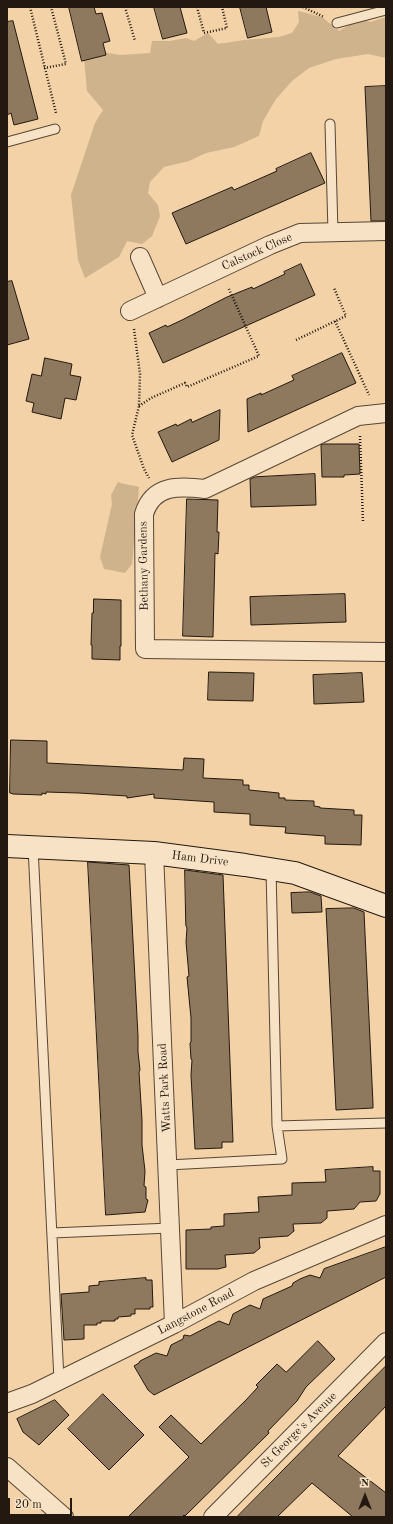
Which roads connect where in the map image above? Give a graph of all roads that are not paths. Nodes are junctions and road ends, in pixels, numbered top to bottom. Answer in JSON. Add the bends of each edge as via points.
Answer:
{"nodes":[{"id":1,"x":386,"y":10,"type":"edge"},
{"id":2,"x":337,"y":23,"type":"road end"},
{"id":3,"x":330,"y":124,"type":"dead end"},
{"id":4,"x":55,"y":129,"type":"road end"},
{"id":5,"x":7,"y":142,"type":"edge"},
{"id":6,"x":386,"y":231,"type":"edge"},
{"id":7,"x":333,"y":232,"type":"junction"},
{"id":8,"x":140,"y":257,"type":"dead end"},
{"id":9,"x":158,"y":298,"type":"junction"},
{"id":10,"x":130,"y":311,"type":"road end"},
{"id":11,"x":375,"y":414,"type":"edge"},
{"id":12,"x":386,"y":652,"type":"edge"},
{"id":13,"x":7,"y":846,"type":"edge"},
{"id":14,"x":33,"y":847,"type":"junction"},
{"id":15,"x":154,"y":853,"type":"junction"},
{"id":16,"x":271,"y":869,"type":"junction"},
{"id":17,"x":386,"y":906,"type":"edge"},
{"id":18,"x":386,"y":1122,"type":"edge"},
{"id":19,"x":277,"y":1126,"type":"junction"},
{"id":20,"x":168,"y":1165,"type":"junction"},
{"id":21,"x":386,"y":1225,"type":"edge"},
{"id":22,"x":170,"y":1228,"type":"junction"},
{"id":23,"x":52,"y":1233,"type":"junction"},
{"id":24,"x":174,"y":1324,"type":"junction"},
{"id":25,"x":386,"y":1342,"type":"edge"},
{"id":26,"x":59,"y":1380,"type":"junction"},
{"id":27,"x":7,"y":1403,"type":"edge"},
{"id":28,"x":7,"y":1467,"type":"edge"},
{"id":29,"x":64,"y":1517,"type":"edge"},
{"id":30,"x":212,"y":1517,"type":"edge"}],
"edges":[{"from":1,"to":2,"type":"lane"},
{"from":3,"to":7,"type":"lane"},
{"from":4,"to":5,"type":"lane"},
{"from":6,"to":7,"type":"street","name":"Calstock Close"},
{"from":7,"to":9,"type":"street","name":"Calstock Close","via":[[300,234],[270,244]]},
{"from":8,"to":9,"type":"street"},
{"from":9,"to":10,"type":"street","name":"Calstock Close"},
{"from":11,"to":12,"type":"street","name":"Bethany Gardens","via":[[205,489],[182,486],[163,490],[146,505],[145,649]]},
{"from":13,"to":14,"type":"street","name":"Ham Drive"},
{"from":14,"to":15,"type":"street","name":"Ham Drive"},
{"from":14,"to":23,"type":"lane"},
{"from":15,"to":16,"type":"street","name":"Ham Drive"},
{"from":15,"to":20,"type":"street","name":"Watts Park Road"},
{"from":16,"to":17,"type":"street","name":"Ham Drive","via":[[295,873]]},
{"from":16,"to":19,"type":"lane"},
{"from":18,"to":19,"type":"lane"},
{"from":19,"to":20,"type":"lane","via":[[282,1159]]},
{"from":20,"to":22,"type":"street","name":"Watts Park Road"},
{"from":21,"to":24,"type":"street","name":"Langstone Road","via":[[254,1281]]},
{"from":22,"to":23,"type":"lane"},
{"from":22,"to":24,"type":"street","name":"Watts Park Road"},
{"from":23,"to":26,"type":"lane"},
{"from":24,"to":26,"type":"street","name":"Langstone Road"},
{"from":25,"to":30,"type":"street","name":"St George's Avenue"},
{"from":26,"to":27,"type":"street","name":"Langstone Road"},
{"from":28,"to":29,"type":"street"}]}
